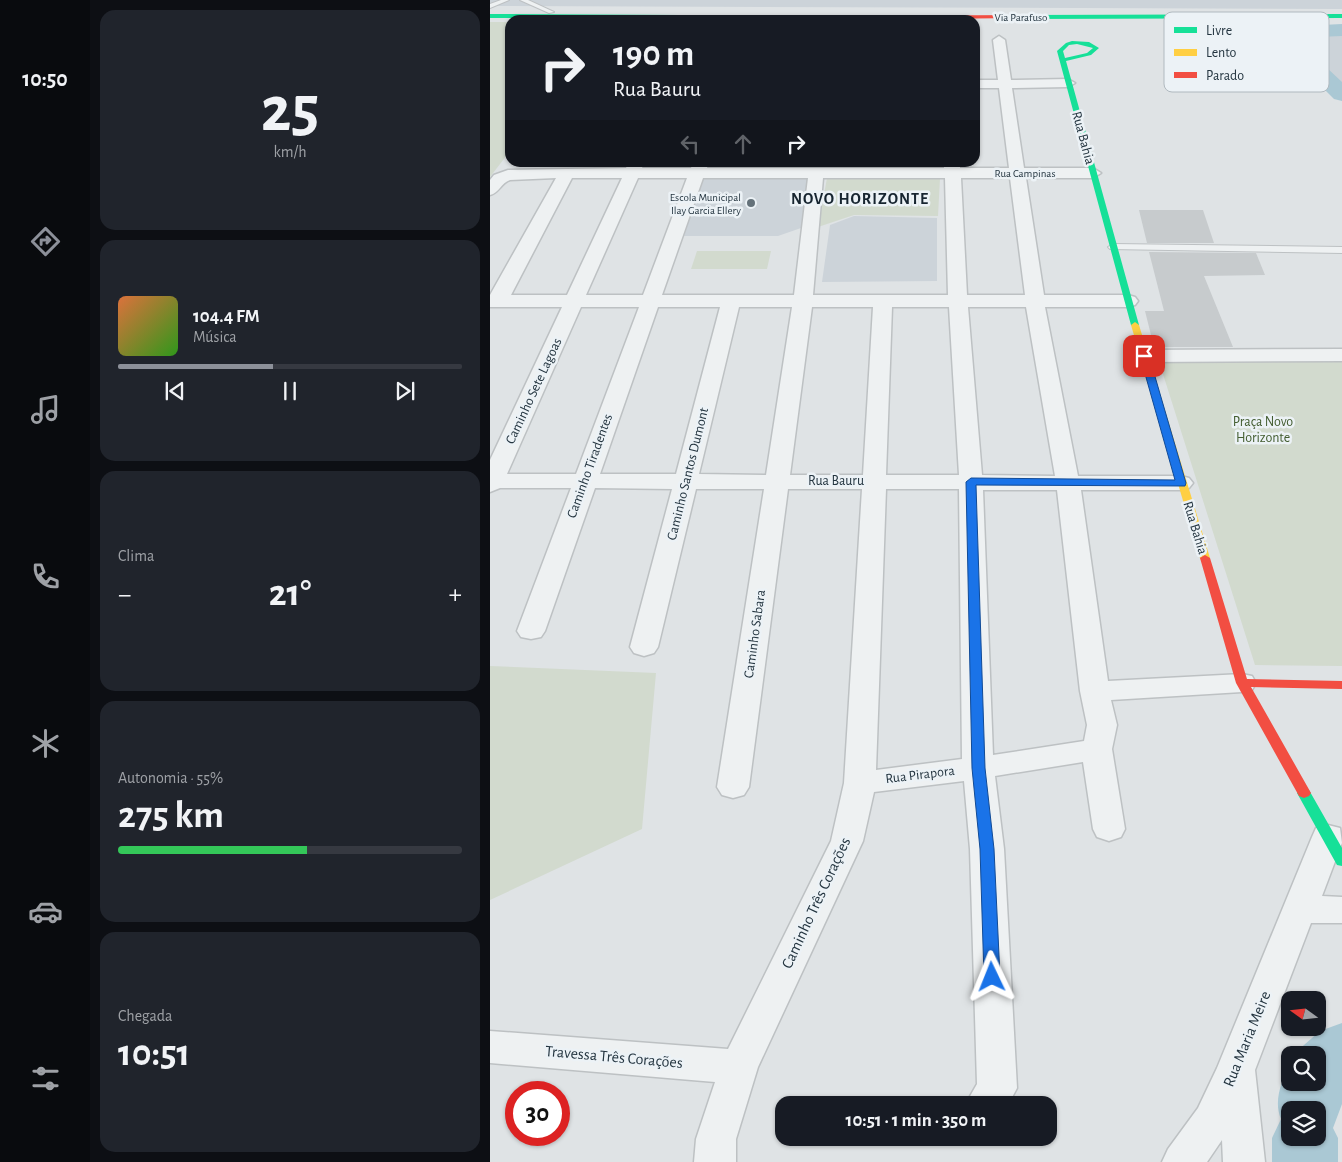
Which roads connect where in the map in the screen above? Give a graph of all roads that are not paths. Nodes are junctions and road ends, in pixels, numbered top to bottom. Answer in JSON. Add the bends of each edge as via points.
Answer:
{"nodes":[{"id":1,"x":506,"y":0,"type":"edge"},
{"id":2,"x":523,"y":0,"type":"edge"},
{"id":3,"x":490,"y":6,"type":"edge"},
{"id":4,"x":490,"y":11,"type":"edge"},
{"id":5,"x":1342,"y":11,"type":"edge"},
{"id":6,"x":551,"y":12,"type":"junction"},
{"id":7,"x":490,"y":16,"type":"edge"},
{"id":8,"x":505,"y":16,"type":"edge"},
{"id":9,"x":980,"y":16,"type":"edge"},
{"id":10,"x":1164,"y":16,"type":"edge"},
{"id":11,"x":1329,"y":16,"type":"edge"},
{"id":12,"x":1342,"y":16,"type":"edge"},
{"id":13,"x":999,"y":40,"type":"dead end"},
{"id":14,"x":1064,"y":60,"type":"dead end"},
{"id":15,"x":980,"y":84,"type":"edge"},
{"id":16,"x":1005,"y":84,"type":"junction"},
{"id":17,"x":1068,"y":84,"type":"junction"},
{"id":18,"x":565,"y":168,"type":"edge"},
{"id":19,"x":635,"y":168,"type":"edge"},
{"id":20,"x":700,"y":168,"type":"edge"},
{"id":21,"x":762,"y":168,"type":"edge"},
{"id":22,"x":891,"y":168,"type":"edge"},
{"id":23,"x":952,"y":168,"type":"edge"},
{"id":24,"x":824,"y":170,"type":"edge"},
{"id":25,"x":1093,"y":173,"type":"junction"},
{"id":26,"x":1018,"y":174,"type":"junction"},
{"id":27,"x":490,"y":190,"type":"edge"},
{"id":28,"x":1113,"y":248,"type":"junction"},
{"id":29,"x":1342,"y":250,"type":"edge"},
{"id":30,"x":575,"y":300,"type":"junction"},
{"id":31,"x":803,"y":300,"type":"junction"},
{"id":32,"x":494,"y":301,"type":"edge"},
{"id":33,"x":650,"y":301,"type":"junction"},
{"id":34,"x":731,"y":301,"type":"junction"},
{"id":35,"x":883,"y":301,"type":"junction"},
{"id":36,"x":958,"y":301,"type":"junction"},
{"id":37,"x":1128,"y":301,"type":"junction"},
{"id":38,"x":1035,"y":302,"type":"junction"},
{"id":39,"x":1342,"y":355,"type":"edge"},
{"id":40,"x":1144,"y":356,"type":"junction"},
{"id":41,"x":585,"y":480,"type":"junction"},
{"id":42,"x":686,"y":481,"type":"junction"},
{"id":43,"x":778,"y":481,"type":"junction"},
{"id":44,"x":491,"y":482,"type":"edge"},
{"id":45,"x":873,"y":482,"type":"junction"},
{"id":46,"x":971,"y":482,"type":"junction"},
{"id":47,"x":1068,"y":483,"type":"junction"},
{"id":48,"x":1181,"y":483,"type":"junction"},
{"id":49,"x":531,"y":631,"type":"dead end"},
{"id":50,"x":644,"y":647,"type":"dead end"},
{"id":51,"x":1242,"y":683,"type":"junction"},
{"id":52,"x":1342,"y":684,"type":"edge"},
{"id":53,"x":1095,"y":691,"type":"junction"},
{"id":54,"x":1097,"y":749,"type":"junction"},
{"id":55,"x":978,"y":768,"type":"junction"},
{"id":56,"x":860,"y":783,"type":"junction"},
{"id":57,"x":732,"y":787,"type":"dead end"},
{"id":58,"x":1109,"y":830,"type":"dead end"},
{"id":59,"x":1335,"y":849,"type":"edge"},
{"id":60,"x":1300,"y":909,"type":"junction"},
{"id":61,"x":1342,"y":910,"type":"edge"},
{"id":62,"x":490,"y":1047,"type":"edge"},
{"id":63,"x":739,"y":1067,"type":"junction"},
{"id":64,"x":1236,"y":1068,"type":"junction"},
{"id":65,"x":991,"y":1096,"type":"edge"},
{"id":66,"x":715,"y":1162,"type":"edge"},
{"id":67,"x":1183,"y":1162,"type":"edge"},
{"id":68,"x":1244,"y":1162,"type":"edge"}],
"edges":[{"from":1,"to":3,"type":"lane"},
{"from":2,"to":6,"type":"lane"},
{"from":4,"to":6,"type":"main road","name":"Via Parafuso"},
{"from":5,"to":6,"type":"main road","name":"Via Parafuso"},
{"from":7,"to":8,"type":"main road","name":"Via Parafuso"},
{"from":9,"to":10,"type":"main road","name":"Via Parafuso"},
{"from":11,"to":12,"type":"main road","name":"Via Parafuso"},
{"from":13,"to":16,"type":"street"},
{"from":14,"to":17,"type":"main road","name":"Rua Bahia"},
{"from":15,"to":16,"type":"street"},
{"from":16,"to":17,"type":"street"},
{"from":16,"to":26,"type":"street"},
{"from":17,"to":25,"type":"main road","name":"Rua Bahia"},
{"from":18,"to":19,"type":"street","name":"Rua Campinas"},
{"from":18,"to":27,"type":"street","name":"Rua Campinas","via":[[508,175],[500,178]]},
{"from":18,"to":32,"type":"street"},
{"from":19,"to":20,"type":"street","name":"Rua Campinas"},
{"from":19,"to":30,"type":"street","name":"Caminho Sete Lagoas"},
{"from":20,"to":21,"type":"street","name":"Rua Campinas"},
{"from":20,"to":33,"type":"street","name":"Caminho Tiradentes"},
{"from":21,"to":24,"type":"street","name":"Rua Campinas"},
{"from":22,"to":23,"type":"street","name":"Rua Campinas"},
{"from":22,"to":24,"type":"street","name":"Rua Campinas"},
{"from":23,"to":26,"type":"street","name":"Rua Campinas"},
{"from":23,"to":36,"type":"street"},
{"from":24,"to":31,"type":"street","name":"Caminho Sabara"},
{"from":25,"to":26,"type":"street","name":"Rua Campinas"},
{"from":25,"to":28,"type":"main road","name":"Rua Bahia"},
{"from":26,"to":38,"type":"street"},
{"from":28,"to":29,"type":"lane"},
{"from":28,"to":37,"type":"main road","name":"Rua Bahia"},
{"from":30,"to":32,"type":"street"},
{"from":30,"to":33,"type":"street"},
{"from":30,"to":44,"type":"street","name":"Caminho Sete Lagoas"},
{"from":31,"to":34,"type":"street"},
{"from":31,"to":35,"type":"street"},
{"from":31,"to":43,"type":"street","name":"Caminho Sabara"},
{"from":33,"to":34,"type":"street"},
{"from":33,"to":41,"type":"street","name":"Caminho Tiradentes"},
{"from":34,"to":42,"type":"street","name":"Caminho Santos Dumont"},
{"from":35,"to":36,"type":"street"},
{"from":35,"to":45,"type":"street","name":"Caminho Três Corações"},
{"from":36,"to":38,"type":"street"},
{"from":36,"to":46,"type":"street"},
{"from":37,"to":38,"type":"street"},
{"from":37,"to":40,"type":"main road","name":"Rua Bahia"},
{"from":38,"to":47,"type":"street"},
{"from":39,"to":40,"type":"street"},
{"from":40,"to":48,"type":"main road","name":"Rua Bahia"},
{"from":41,"to":42,"type":"street","name":"Rua Bauru"},
{"from":41,"to":44,"type":"street","name":"Rua Bauru"},
{"from":41,"to":49,"type":"street","name":"Caminho Tiradentes"},
{"from":42,"to":43,"type":"street","name":"Rua Bauru"},
{"from":42,"to":50,"type":"street","name":"Caminho Santos Dumont"},
{"from":43,"to":45,"type":"street","name":"Rua Bauru"},
{"from":43,"to":57,"type":"street","name":"Caminho Sabara"},
{"from":45,"to":46,"type":"street","name":"Rua Bauru"},
{"from":45,"to":56,"type":"street","name":"Caminho Três Corações"},
{"from":46,"to":47,"type":"street","name":"Rua Bauru"},
{"from":46,"to":55,"type":"street"},
{"from":47,"to":48,"type":"street","name":"Rua Bauru"},
{"from":47,"to":53,"type":"street"},
{"from":48,"to":51,"type":"main road","name":"Rua Bahia"},
{"from":51,"to":52,"type":"main road"},
{"from":51,"to":53,"type":"street"},
{"from":51,"to":59,"type":"main road","name":"Rua Bahia"},
{"from":53,"to":54,"type":"street","via":[[1102,725]]},
{"from":54,"to":55,"type":"street","name":"Rua Pirapora"},
{"from":54,"to":58,"type":"street"},
{"from":55,"to":56,"type":"street","name":"Rua Pirapora"},
{"from":55,"to":65,"type":"street","via":[[987,849],[997,1088]]},
{"from":56,"to":63,"type":"street","name":"Caminho Três Corações","via":[[846,841]]},
{"from":59,"to":60,"type":"street","name":"Rua Maria Meire"},
{"from":60,"to":61,"type":"street"},
{"from":60,"to":64,"type":"street","name":"Rua Maria Meire"},
{"from":62,"to":63,"type":"street","name":"Travessa Três Corações"},
{"from":63,"to":66,"type":"street","name":"Caminho Três Corações","via":[[716,1139]]},
{"from":64,"to":67,"type":"street","name":"Rua Maria Meire","via":[[1212,1121]]},
{"from":64,"to":68,"type":"street"}]}
